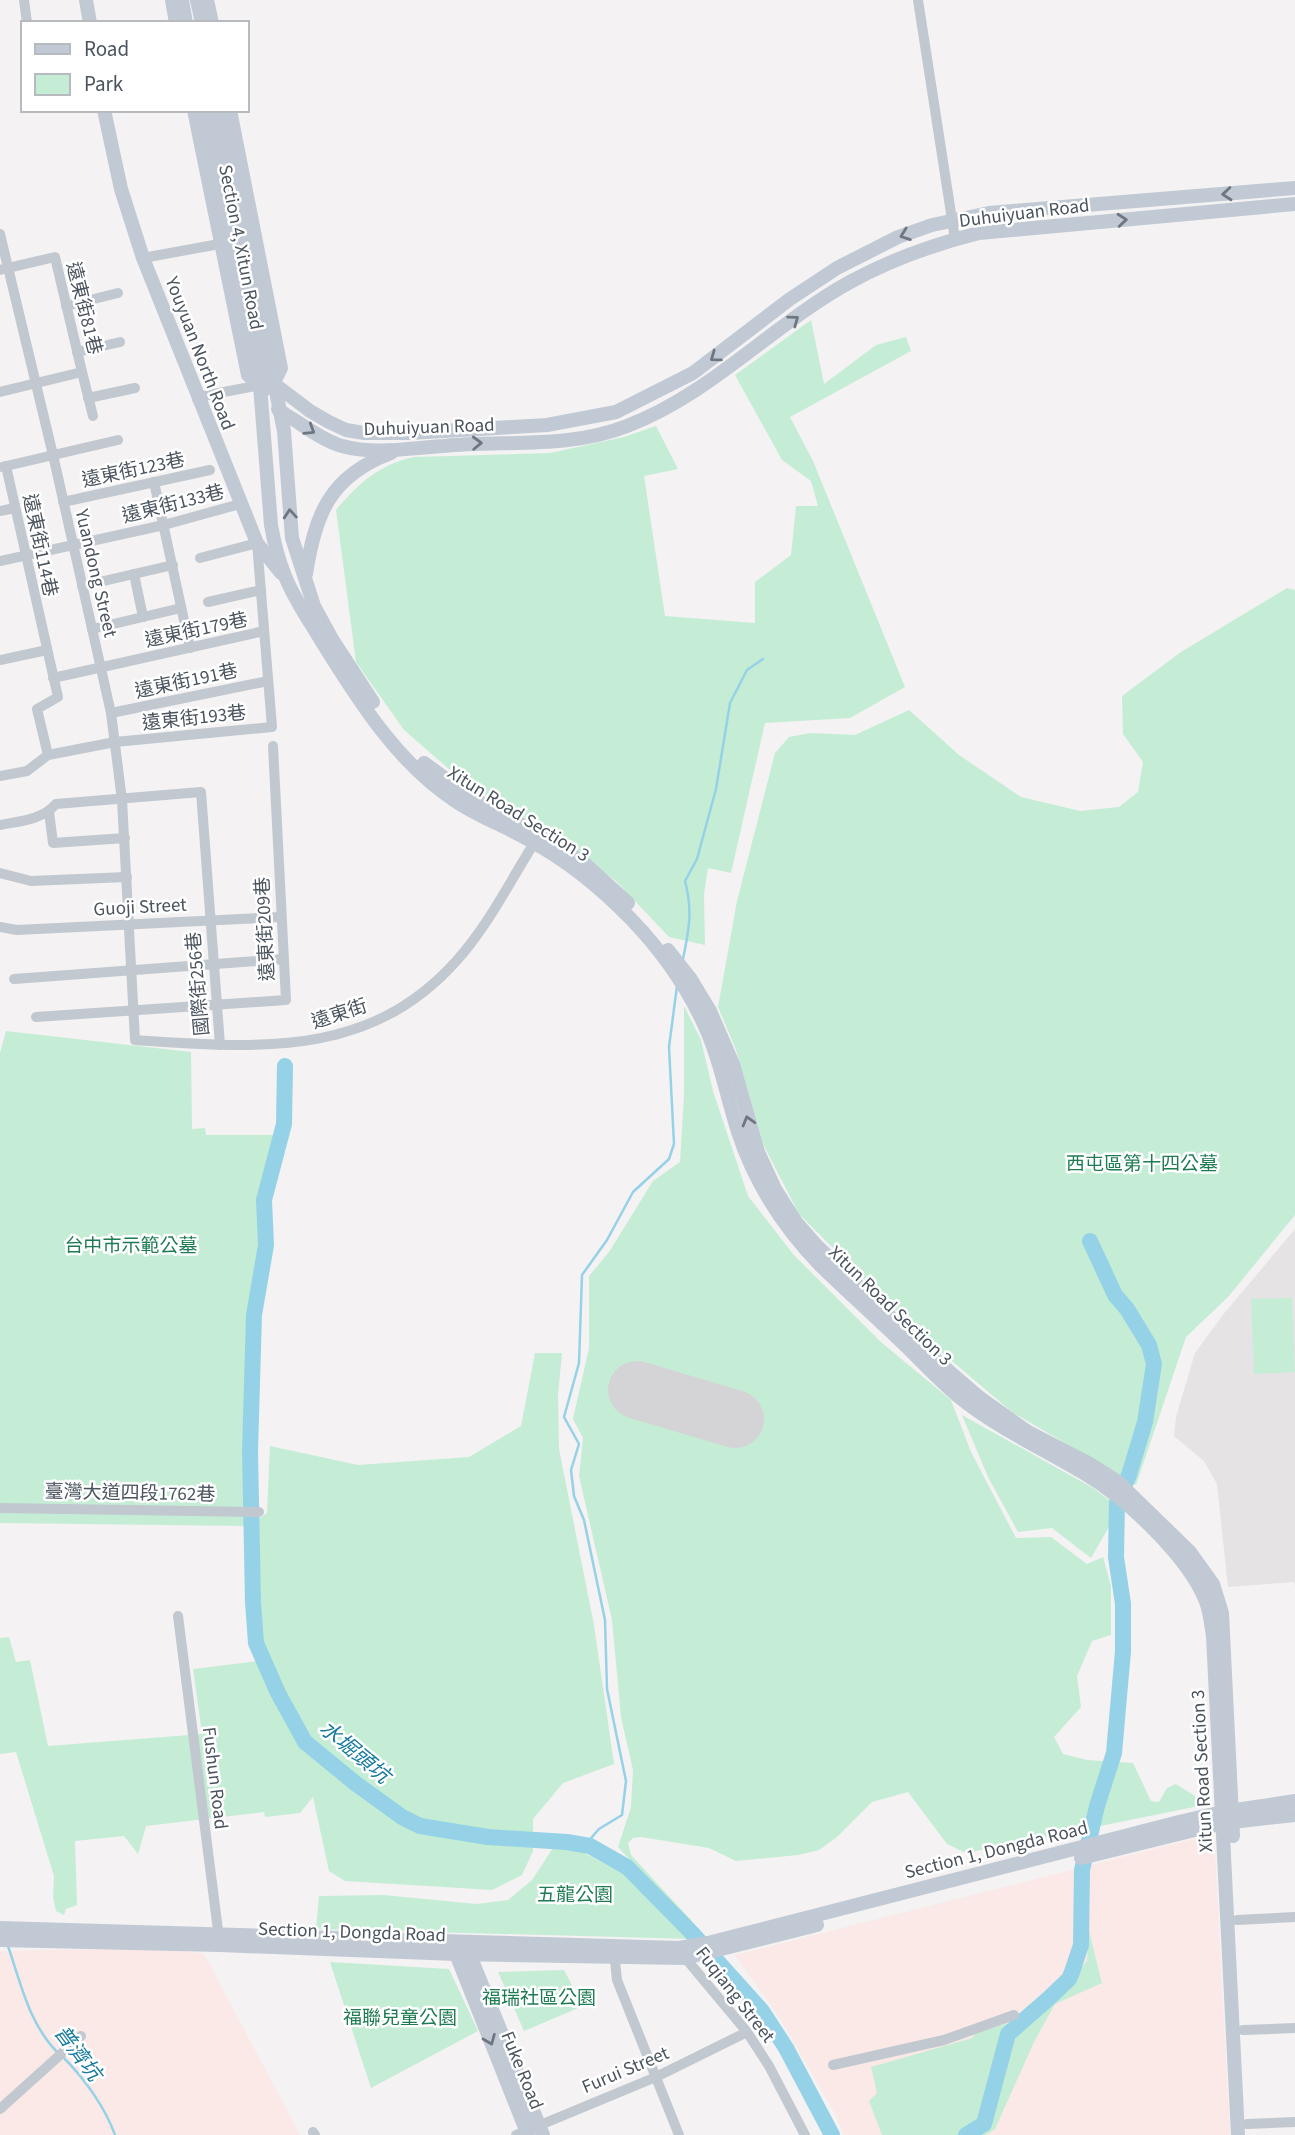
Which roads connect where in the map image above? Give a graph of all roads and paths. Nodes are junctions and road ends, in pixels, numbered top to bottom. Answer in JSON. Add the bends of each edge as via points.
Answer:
{"nodes":[{"id":1,"x":24,"y":0,"type":"edge"},
{"id":2,"x":86,"y":0,"type":"edge"},
{"id":3,"x":172,"y":0,"type":"edge"},
{"id":4,"x":182,"y":0,"type":"edge"},
{"id":5,"x":197,"y":0,"type":"edge"},
{"id":6,"x":207,"y":0,"type":"edge"},
{"id":7,"x":918,"y":0,"type":"edge"},
{"id":8,"x":27,"y":21,"type":"edge"},
{"id":9,"x":90,"y":21,"type":"edge"},
{"id":10,"x":176,"y":21,"type":"edge"},
{"id":11,"x":186,"y":21,"type":"edge"},
{"id":12,"x":202,"y":21,"type":"edge"},
{"id":13,"x":212,"y":21,"type":"edge"},
{"id":14,"x":104,"y":112,"type":"edge"},
{"id":15,"x":194,"y":112,"type":"edge"},
{"id":16,"x":205,"y":112,"type":"edge"},
{"id":17,"x":219,"y":112,"type":"edge"},
{"id":18,"x":230,"y":112,"type":"edge"},
{"id":19,"x":1295,"y":188,"type":"edge"},
{"id":20,"x":1295,"y":204,"type":"edge"},
{"id":21,"x":951,"y":221,"type":"junction"},
{"id":22,"x":0,"y":234,"type":"edge"},
{"id":23,"x":955,"y":239,"type":"junction"},
{"id":24,"x":214,"y":245,"type":"dead end"},
{"id":25,"x":143,"y":258,"type":"junction"},
{"id":26,"x":4,"y":269,"type":"edge"},
{"id":27,"x":118,"y":293,"type":"dead end"},
{"id":28,"x":66,"y":306,"type":"junction"},
{"id":29,"x":120,"y":342,"type":"dead end"},
{"id":30,"x":77,"y":352,"type":"junction"},
{"id":31,"x":82,"y":372,"type":"junction"},
{"id":32,"x":36,"y":383,"type":"junction"},
{"id":33,"x":267,"y":384,"type":"junction"},
{"id":34,"x":135,"y":388,"type":"dead end"},
{"id":35,"x":0,"y":392,"type":"edge"},
{"id":36,"x":88,"y":398,"type":"junction"},
{"id":37,"x":197,"y":399,"type":"junction"},
{"id":38,"x":280,"y":411,"type":"junction"},
{"id":39,"x":93,"y":416,"type":"dead end"},
{"id":40,"x":118,"y":440,"type":"dead end"},
{"id":41,"x":409,"y":449,"type":"junction"},
{"id":42,"x":53,"y":455,"type":"junction"},
{"id":43,"x":3,"y":467,"type":"edge"},
{"id":44,"x":210,"y":470,"type":"dead end"},
{"id":45,"x":154,"y":482,"type":"junction"},
{"id":46,"x":269,"y":489,"type":"junction"},
{"id":47,"x":63,"y":502,"type":"junction"},
{"id":48,"x":240,"y":505,"type":"junction"},
{"id":49,"x":15,"y":508,"type":"junction"},
{"id":50,"x":0,"y":511,"type":"edge"},
{"id":51,"x":164,"y":525,"type":"junction"},
{"id":52,"x":257,"y":544,"type":"junction"},
{"id":53,"x":73,"y":545,"type":"junction"},
{"id":54,"x":26,"y":555,"type":"junction"},
{"id":55,"x":200,"y":558,"type":"dead end"},
{"id":56,"x":0,"y":561,"type":"edge"},
{"id":57,"x":173,"y":565,"type":"junction"},
{"id":58,"x":134,"y":574,"type":"junction"},
{"id":59,"x":285,"y":577,"type":"junction"},
{"id":60,"x":305,"y":580,"type":"junction"},
{"id":61,"x":82,"y":586,"type":"junction"},
{"id":62,"x":261,"y":590,"type":"junction"},
{"id":63,"x":208,"y":602,"type":"dead end"},
{"id":64,"x":181,"y":608,"type":"junction"},
{"id":65,"x":143,"y":617,"type":"junction"},
{"id":66,"x":92,"y":629,"type":"junction"},
{"id":67,"x":264,"y":631,"type":"junction"},
{"id":68,"x":190,"y":648,"type":"junction"},
{"id":69,"x":47,"y":650,"type":"junction"},
{"id":70,"x":0,"y":658,"type":"edge"},
{"id":71,"x":100,"y":667,"type":"junction"},
{"id":72,"x":52,"y":678,"type":"junction"},
{"id":73,"x":268,"y":681,"type":"junction"},
{"id":74,"x":111,"y":713,"type":"junction"},
{"id":75,"x":115,"y":742,"type":"junction"},
{"id":76,"x":273,"y":747,"type":"dead end"},
{"id":77,"x":48,"y":755,"type":"junction"},
{"id":78,"x":0,"y":776,"type":"edge"},
{"id":79,"x":122,"y":800,"type":"junction"},
{"id":80,"x":53,"y":808,"type":"junction"},
{"id":81,"x":0,"y":825,"type":"edge"},
{"id":82,"x":124,"y":838,"type":"junction"},
{"id":83,"x":537,"y":838,"type":"junction"},
{"id":84,"x":0,"y":873,"type":"edge"},
{"id":85,"x":127,"y":877,"type":"junction"},
{"id":86,"x":281,"y":916,"type":"junction"},
{"id":87,"x":209,"y":920,"type":"junction"},
{"id":88,"x":129,"y":924,"type":"junction"},
{"id":89,"x":0,"y":927,"type":"edge"},
{"id":90,"x":284,"y":959,"type":"junction"},
{"id":91,"x":213,"y":965,"type":"junction"},
{"id":92,"x":132,"y":970,"type":"junction"},
{"id":93,"x":14,"y":979,"type":"dead end"},
{"id":94,"x":217,"y":1005,"type":"junction"},
{"id":95,"x":134,"y":1012,"type":"junction"},
{"id":96,"x":36,"y":1017,"type":"dead end"},
{"id":97,"x":220,"y":1045,"type":"junction"},
{"id":98,"x":0,"y":1508,"type":"edge"},
{"id":99,"x":259,"y":1512,"type":"dead end"},
{"id":100,"x":178,"y":1616,"type":"dead end"},
{"id":101,"x":1295,"y":1801,"type":"edge"},
{"id":102,"x":1295,"y":1815,"type":"edge"},
{"id":103,"x":1227,"y":1817,"type":"junction"},
{"id":104,"x":1295,"y":1917,"type":"edge"},
{"id":105,"x":1237,"y":1920,"type":"junction"},
{"id":106,"x":0,"y":1928,"type":"edge"},
{"id":107,"x":161,"y":1938,"type":"junction"},
{"id":108,"x":219,"y":1939,"type":"junction"},
{"id":109,"x":0,"y":1940,"type":"edge"},
{"id":110,"x":461,"y":1950,"type":"junction"},
{"id":111,"x":614,"y":1952,"type":"junction"},
{"id":112,"x":682,"y":1953,"type":"junction"},
{"id":113,"x":1014,"y":2015,"type":"dead end"},
{"id":114,"x":1295,"y":2028,"type":"edge"},
{"id":115,"x":1243,"y":2030,"type":"junction"},
{"id":116,"x":747,"y":2032,"type":"junction"},
{"id":117,"x":81,"y":2036,"type":"dead end"},
{"id":118,"x":833,"y":2065,"type":"dead end"},
{"id":119,"x":656,"y":2077,"type":"junction"},
{"id":120,"x":0,"y":2109,"type":"edge"},
{"id":121,"x":1295,"y":2122,"type":"edge"},
{"id":122,"x":1245,"y":2131,"type":"edge"},
{"id":123,"x":530,"y":2132,"type":"edge"},
{"id":124,"x":679,"y":2135,"type":"edge"},
{"id":125,"x":805,"y":2135,"type":"edge"}],
"edges":[{"from":1,"to":8,"type":"street"},
{"from":2,"to":9,"type":"street"},
{"from":3,"to":10,"type":"street"},
{"from":4,"to":11,"type":"street"},
{"from":5,"to":12,"type":"street"},
{"from":6,"to":13,"type":"street"},
{"from":7,"to":21,"type":"street"},
{"from":14,"to":25,"type":"street","name":"Youyuan North Road","via":[[121,189]]},
{"from":15,"to":33,"type":"street","name":"Section 4, Xitun Road","via":[[247,375]]},
{"from":16,"to":33,"type":"street","name":"Section 4, Xitun Road"},
{"from":17,"to":33,"type":"street","name":"Section 4, Xitun Road"},
{"from":18,"to":33,"type":"street","name":"Section 4, Xitun Road","via":[[281,368]]},
{"from":19,"to":21,"type":"street","name":"Duhuiyuan Road","one_way":true,"via":[[1036,208]]},
{"from":23,"to":20,"type":"street","name":"Duhuiyuan Road","one_way":true,"via":[[979,233]]},
{"from":21,"to":23,"type":"street"},
{"from":21,"to":33,"type":"street","name":"Duhuiyuan Road","one_way":true,"via":[[898,236],[837,268],[692,373],[616,412],[547,425],[364,433],[329,422]]},
{"from":22,"to":26,"type":"street","name":"Yuandong Street"},
{"from":41,"to":23,"type":"street","name":"Duhuiyuan Road","one_way":true,"via":[[554,442],[626,426],[691,395],[850,282]]},
{"from":24,"to":25,"type":"street"},
{"from":25,"to":37,"type":"street","name":"Youyuan North Road"},
{"from":26,"to":28,"type":"street","name":"遠東街81巷","via":[[55,257]]},
{"from":26,"to":32,"type":"street","name":"Yuandong Street"},
{"from":27,"to":28,"type":"street"},
{"from":28,"to":30,"type":"street","name":"遠東街81巷"},
{"from":29,"to":30,"type":"street"},
{"from":30,"to":31,"type":"street","name":"遠東街81巷"},
{"from":31,"to":32,"type":"street","name":"遠東街81巷"},
{"from":31,"to":36,"type":"street","name":"遠東街81巷"},
{"from":32,"to":35,"type":"street","name":"遠東街81巷"},
{"from":32,"to":42,"type":"street","name":"Yuandong Street"},
{"from":33,"to":37,"type":"street"},
{"from":33,"to":38,"type":"street","name":"Section 4, Xitun Road"},
{"from":33,"to":46,"type":"street","name":"Section 4, Xitun Road","via":[[261,412]]},
{"from":34,"to":36,"type":"street"},
{"from":36,"to":39,"type":"street","name":"遠東街81巷"},
{"from":37,"to":48,"type":"street","name":"Youyuan North Road"},
{"from":38,"to":41,"type":"street","name":"Duhuiyuan Road","one_way":true,"via":[[343,446]]},
{"from":60,"to":38,"type":"street","name":"Section 4, Xitun Road","one_way":true,"via":[[292,538]]},
{"from":40,"to":42,"type":"street","name":"遠東街114巷"},
{"from":41,"to":60,"type":"street","via":[[376,459],[335,491],[313,532]]},
{"from":42,"to":43,"type":"street","name":"遠東街114巷"},
{"from":42,"to":47,"type":"street","name":"Yuandong Street"},
{"from":43,"to":49,"type":"street","name":"遠東街114巷"},
{"from":44,"to":45,"type":"street","name":"遠東街123巷"},
{"from":45,"to":47,"type":"street","name":"遠東街123巷"},
{"from":45,"to":51,"type":"street"},
{"from":46,"to":48,"type":"street","via":[[264,514],[258,518],[252,518]]},
{"from":46,"to":59,"type":"street","name":"Section 4, Xitun Road","via":[[271,525]]},
{"from":47,"to":53,"type":"street","name":"Yuandong Street"},
{"from":48,"to":51,"type":"street","name":"遠東街133巷"},
{"from":48,"to":52,"type":"street","name":"Youyuan North Road"},
{"from":49,"to":50,"type":"street"},
{"from":49,"to":54,"type":"street","name":"遠東街114巷"},
{"from":51,"to":53,"type":"street","name":"遠東街133巷"},
{"from":51,"to":57,"type":"street"},
{"from":52,"to":55,"type":"street"},
{"from":52,"to":59,"type":"street","name":"Youyuan North Road"},
{"from":52,"to":62,"type":"street"},
{"from":53,"to":54,"type":"street","name":"遠東街133巷"},
{"from":53,"to":61,"type":"street","name":"Yuandong Street"},
{"from":54,"to":56,"type":"street","name":"遠東街133巷"},
{"from":54,"to":69,"type":"street","name":"遠東街114巷"},
{"from":57,"to":58,"type":"street"},
{"from":57,"to":64,"type":"street"},
{"from":58,"to":61,"type":"street"},
{"from":58,"to":65,"type":"street"},
{"from":59,"to":60,"type":"street"},
{"from":59,"to":83,"type":"street","name":"Xitun Road Section 3","via":[[328,651],[396,749],[457,802]]},
{"from":60,"to":83,"type":"street","name":"Xitun Road Section 3","via":[[332,639],[400,740],[443,779]]},
{"from":61,"to":66,"type":"street","name":"Yuandong Street"},
{"from":62,"to":63,"type":"street"},
{"from":62,"to":67,"type":"street"},
{"from":64,"to":65,"type":"street"},
{"from":64,"to":68,"type":"street"},
{"from":65,"to":66,"type":"street"},
{"from":66,"to":71,"type":"street","name":"Yuandong Street"},
{"from":67,"to":68,"type":"street","name":"遠東街179巷"},
{"from":67,"to":73,"type":"street"},
{"from":68,"to":71,"type":"street","name":"遠東街179巷"},
{"from":69,"to":70,"type":"street"},
{"from":69,"to":72,"type":"street","name":"遠東街114巷"},
{"from":71,"to":72,"type":"street","name":"遠東街179巷"},
{"from":71,"to":74,"type":"street","name":"Yuandong Street"},
{"from":72,"to":77,"type":"street","via":[[58,697],[37,709]]},
{"from":73,"to":74,"type":"street","name":"遠東街191巷"},
{"from":73,"to":75,"type":"street","name":"遠東街193巷","via":[[272,727]]},
{"from":74,"to":75,"type":"street","name":"Yuandong Street"},
{"from":75,"to":77,"type":"street"},
{"from":75,"to":79,"type":"street","name":"Yuandong Street"},
{"from":76,"to":86,"type":"street","name":"遠東街209巷"},
{"from":77,"to":78,"type":"street","via":[[27,771]]},
{"from":79,"to":80,"type":"street"},
{"from":79,"to":82,"type":"street","name":"Yuandong Street"},
{"from":79,"to":87,"type":"street","name":"國際街256巷","via":[[201,792]]},
{"from":80,"to":81,"type":"street","via":[[35,818]]},
{"from":80,"to":82,"type":"street","via":[[53,843]]},
{"from":82,"to":85,"type":"street","name":"Yuandong Street"},
{"from":83,"to":97,"type":"street","name":"遠東街","via":[[462,954],[433,984],[400,1008],[324,1039]]},
{"from":83,"to":103,"type":"street","name":"Xitun Road Section 3","via":[[632,920],[669,966],[701,1018],[752,1167],[796,1238],[957,1395],[991,1421],[1114,1493],[1181,1560],[1207,1603],[1213,1636]]},
{"from":103,"to":83,"type":"street","name":"Xitun Road Section 3","one_way":true,"via":[[1222,1613],[1213,1584],[1190,1552],[1118,1482],[1028,1432],[980,1398],[817,1246],[796,1222],[764,1165],[733,1064],[690,978],[610,885],[585,864]]},
{"from":84,"to":85,"type":"street","via":[[31,881]]},
{"from":85,"to":88,"type":"street","name":"Yuandong Street"},
{"from":86,"to":87,"type":"street","name":"Guoji Street"},
{"from":86,"to":90,"type":"street","name":"遠東街209巷"},
{"from":87,"to":88,"type":"street","name":"Guoji Street"},
{"from":87,"to":91,"type":"street","name":"國際街256巷"},
{"from":88,"to":89,"type":"street","name":"Guoji Street"},
{"from":88,"to":92,"type":"street","name":"遠東街"},
{"from":90,"to":91,"type":"street"},
{"from":90,"to":94,"type":"street","name":"遠東街209巷","via":[[286,1000]]},
{"from":91,"to":92,"type":"street"},
{"from":91,"to":94,"type":"street","name":"國際街256巷"},
{"from":92,"to":93,"type":"street"},
{"from":92,"to":95,"type":"street","name":"遠東街"},
{"from":94,"to":95,"type":"street","name":"遠東街209巷"},
{"from":94,"to":97,"type":"street","name":"國際街256巷"},
{"from":95,"to":96,"type":"street","name":"遠東街209巷"},
{"from":95,"to":97,"type":"street","name":"遠東街","via":[[135,1040]]},
{"from":98,"to":99,"type":"street","name":"臺灣大道四段1762巷"},
{"from":100,"to":108,"type":"street","name":"Fushun Road"},
{"from":101,"to":103,"type":"street","name":"Section 1, Dongda Road"},
{"from":102,"to":103,"type":"street","name":"Section 1, Dongda Road"},
{"from":103,"to":105,"type":"street","name":"Xitun Road Section 3"},
{"from":103,"to":112,"type":"street","name":"Section 1, Dongda Road","via":[[947,1881]]},
{"from":103,"to":122,"type":"street","name":"Xitun Road Section 3"},
{"from":104,"to":105,"type":"street"},
{"from":105,"to":115,"type":"street","name":"Xitun Road Section 3"},
{"from":106,"to":107,"type":"street","name":"Section 1, Dongda Road"},
{"from":107,"to":108,"type":"street","name":"Section 1, Dongda Road"},
{"from":107,"to":109,"type":"street","name":"Section 1, Dongda Road"},
{"from":108,"to":110,"type":"street","name":"Section 1, Dongda Road"},
{"from":110,"to":111,"type":"street","name":"Section 1, Dongda Road"},
{"from":110,"to":123,"type":"street","name":"Fuke Road"},
{"from":111,"to":112,"type":"street","name":"Section 1, Dongda Road"},
{"from":111,"to":119,"type":"street","via":[[617,1980]]},
{"from":112,"to":116,"type":"street","name":"Fuqiang Street"},
{"from":113,"to":118,"type":"street","via":[[944,2040]]},
{"from":114,"to":115,"type":"street"},
{"from":115,"to":122,"type":"street","name":"Xitun Road Section 3"},
{"from":116,"to":119,"type":"street","name":"Furui Street"},
{"from":116,"to":125,"type":"street","name":"Fuqiang Street"},
{"from":117,"to":120,"type":"street"},
{"from":119,"to":123,"type":"street","name":"Furui Street"},
{"from":119,"to":124,"type":"street"},
{"from":121,"to":122,"type":"street"}]}
